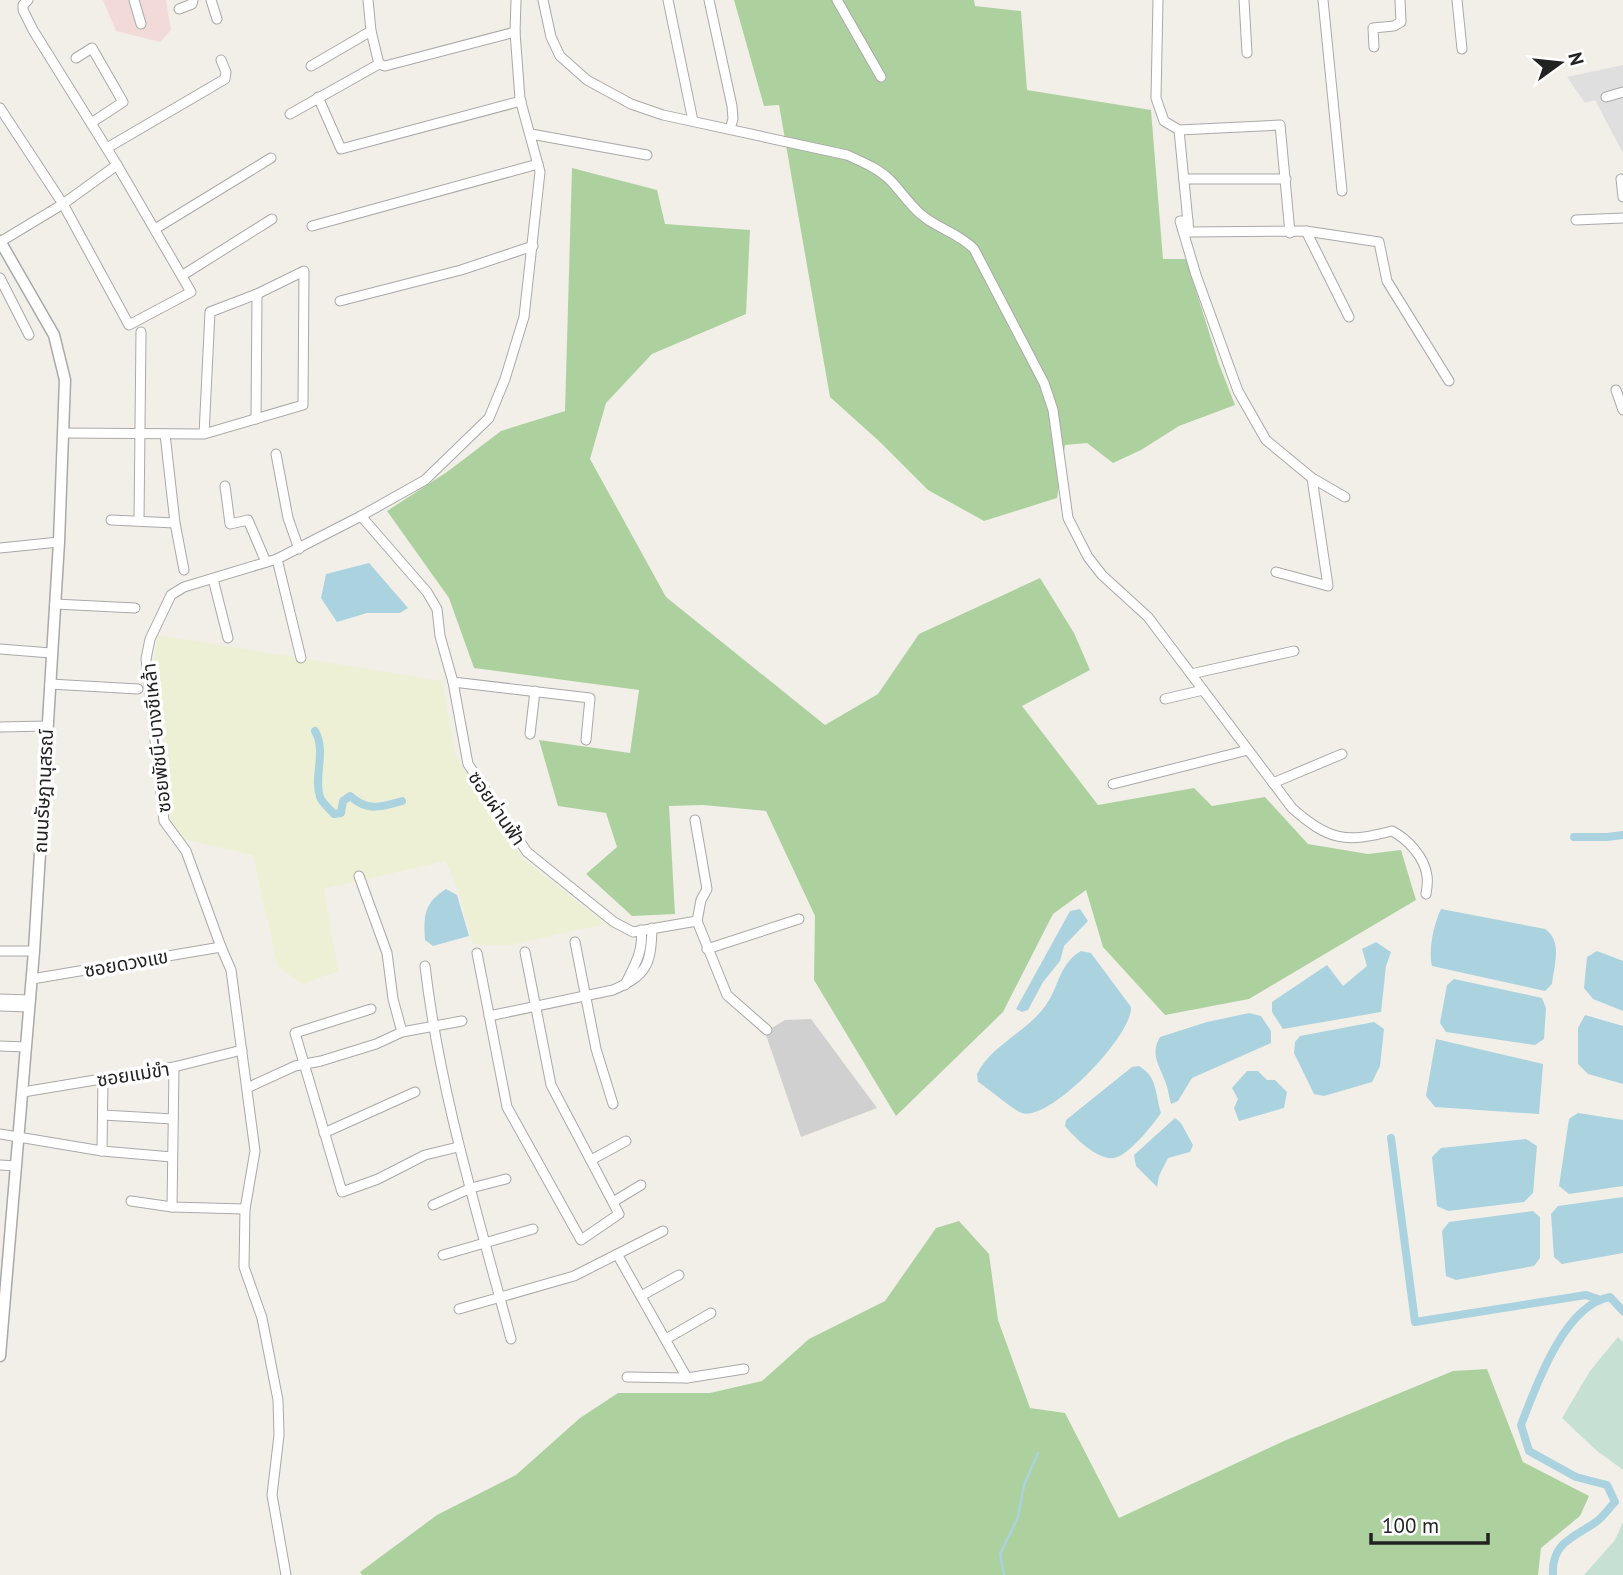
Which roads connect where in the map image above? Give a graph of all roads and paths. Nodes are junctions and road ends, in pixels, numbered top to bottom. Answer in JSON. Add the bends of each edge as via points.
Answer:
{"nodes":[{"id":1,"x":28,"y":0,"type":"edge"},
{"id":2,"x":134,"y":0,"type":"edge"},
{"id":3,"x":193,"y":0,"type":"edge"},
{"id":4,"x":211,"y":0,"type":"edge"},
{"id":5,"x":368,"y":0,"type":"edge"},
{"id":6,"x":516,"y":0,"type":"edge"},
{"id":7,"x":543,"y":0,"type":"edge"},
{"id":8,"x":667,"y":0,"type":"edge"},
{"id":9,"x":709,"y":0,"type":"edge"},
{"id":10,"x":837,"y":0,"type":"edge"},
{"id":11,"x":1158,"y":0,"type":"edge"},
{"id":12,"x":1244,"y":0,"type":"edge"},
{"id":13,"x":1323,"y":0,"type":"edge"},
{"id":14,"x":1399,"y":0,"type":"edge"},
{"id":15,"x":1457,"y":0,"type":"edge"},
{"id":16,"x":179,"y":9,"type":"dead end"},
{"id":17,"x":217,"y":19,"type":"dead end"},
{"id":18,"x":141,"y":24,"type":"dead end"},
{"id":19,"x":371,"y":31,"type":"junction"},
{"id":20,"x":515,"y":32,"type":"junction"},
{"id":21,"x":1374,"y":47,"type":"dead end"},
{"id":22,"x":1462,"y":49,"type":"dead end"},
{"id":23,"x":1247,"y":53,"type":"dead end"},
{"id":24,"x":76,"y":58,"type":"dead end"},
{"id":25,"x":221,"y":60,"type":"dead end"},
{"id":26,"x":379,"y":64,"type":"junction"},
{"id":27,"x":311,"y":66,"type":"dead end"},
{"id":28,"x":881,"y":78,"type":"dead end"},
{"id":29,"x":1623,"y":92,"type":"edge"},
{"id":30,"x":318,"y":97,"type":"junction"},
{"id":31,"x":1606,"y":97,"type":"dead end"},
{"id":32,"x":521,"y":101,"type":"junction"},
{"id":33,"x":0,"y":108,"type":"edge"},
{"id":34,"x":290,"y":114,"type":"dead end"},
{"id":35,"x":693,"y":121,"type":"junction"},
{"id":36,"x":91,"y":123,"type":"junction"},
{"id":37,"x":730,"y":129,"type":"junction"},
{"id":38,"x":1179,"y":130,"type":"junction"},
{"id":39,"x":531,"y":134,"type":"junction"},
{"id":40,"x":107,"y":148,"type":"junction"},
{"id":41,"x":647,"y":155,"type":"dead end"},
{"id":42,"x":271,"y":158,"type":"dead end"},
{"id":43,"x":538,"y":164,"type":"junction"},
{"id":44,"x":117,"y":165,"type":"junction"},
{"id":45,"x":1286,"y":178,"type":"junction"},
{"id":46,"x":1184,"y":179,"type":"junction"},
{"id":47,"x":1621,"y":179,"type":"dead end"},
{"id":48,"x":1342,"y":191,"type":"dead end"},
{"id":49,"x":1623,"y":197,"type":"edge"},
{"id":50,"x":64,"y":204,"type":"junction"},
{"id":51,"x":1623,"y":218,"type":"edge"},
{"id":52,"x":272,"y":219,"type":"dead end"},
{"id":53,"x":1576,"y":220,"type":"dead end"},
{"id":54,"x":1188,"y":221,"type":"junction"},
{"id":55,"x":312,"y":226,"type":"dead end"},
{"id":56,"x":155,"y":229,"type":"junction"},
{"id":57,"x":1306,"y":231,"type":"junction"},
{"id":58,"x":1290,"y":233,"type":"junction"},
{"id":59,"x":0,"y":241,"type":"edge"},
{"id":60,"x":533,"y":246,"type":"junction"},
{"id":61,"x":183,"y":275,"type":"junction"},
{"id":62,"x":0,"y":278,"type":"edge"},
{"id":63,"x":257,"y":294,"type":"junction"},
{"id":64,"x":340,"y":301,"type":"dead end"},
{"id":65,"x":1349,"y":317,"type":"dead end"},
{"id":66,"x":141,"y":332,"type":"dead end"},
{"id":67,"x":29,"y":335,"type":"dead end"},
{"id":68,"x":1449,"y":381,"type":"dead end"},
{"id":69,"x":1616,"y":390,"type":"dead end"},
{"id":70,"x":1623,"y":410,"type":"edge"},
{"id":71,"x":256,"y":419,"type":"junction"},
{"id":72,"x":64,"y":433,"type":"junction"},
{"id":73,"x":165,"y":434,"type":"junction"},
{"id":74,"x":140,"y":435,"type":"junction"},
{"id":75,"x":204,"y":435,"type":"junction"},
{"id":76,"x":276,"y":454,"type":"dead end"},
{"id":77,"x":1312,"y":478,"type":"junction"},
{"id":78,"x":225,"y":486,"type":"dead end"},
{"id":79,"x":1345,"y":498,"type":"dead end"},
{"id":80,"x":361,"y":516,"type":"junction"},
{"id":81,"x":111,"y":520,"type":"dead end"},
{"id":82,"x":139,"y":520,"type":"junction"},
{"id":83,"x":175,"y":523,"type":"junction"},
{"id":84,"x":59,"y":541,"type":"junction"},
{"id":85,"x":0,"y":548,"type":"edge"},
{"id":86,"x":299,"y":549,"type":"junction"},
{"id":87,"x":277,"y":559,"type":"junction"},
{"id":88,"x":266,"y":562,"type":"junction"},
{"id":89,"x":184,"y":570,"type":"dead end"},
{"id":90,"x":1276,"y":572,"type":"dead end"},
{"id":91,"x":213,"y":579,"type":"junction"},
{"id":92,"x":55,"y":604,"type":"junction"},
{"id":93,"x":135,"y":608,"type":"dead end"},
{"id":94,"x":228,"y":638,"type":"dead end"},
{"id":95,"x":0,"y":649,"type":"edge"},
{"id":96,"x":1294,"y":651,"type":"dead end"},
{"id":97,"x":51,"y":653,"type":"junction"},
{"id":98,"x":301,"y":658,"type":"dead end"},
{"id":99,"x":1191,"y":674,"type":"junction"},
{"id":100,"x":453,"y":682,"type":"junction"},
{"id":101,"x":50,"y":684,"type":"junction"},
{"id":102,"x":138,"y":689,"type":"dead end"},
{"id":103,"x":1203,"y":690,"type":"junction"},
{"id":104,"x":535,"y":691,"type":"junction"},
{"id":105,"x":1165,"y":699,"type":"dead end"},
{"id":106,"x":47,"y":726,"type":"junction"},
{"id":107,"x":0,"y":727,"type":"edge"},
{"id":108,"x":530,"y":734,"type":"dead end"},
{"id":109,"x":586,"y":740,"type":"dead end"},
{"id":110,"x":1248,"y":750,"type":"junction"},
{"id":111,"x":1342,"y":754,"type":"dead end"},
{"id":112,"x":1273,"y":783,"type":"junction"},
{"id":113,"x":1113,"y":784,"type":"dead end"},
{"id":114,"x":695,"y":820,"type":"dead end"},
{"id":115,"x":359,"y":876,"type":"dead end"},
{"id":116,"x":1426,"y":894,"type":"dead end"},
{"id":117,"x":799,"y":919,"type":"dead end"},
{"id":118,"x":697,"y":921,"type":"junction"},
{"id":119,"x":652,"y":928,"type":"junction"},
{"id":120,"x":641,"y":930,"type":"junction"},
{"id":121,"x":575,"y":942,"type":"dead end"},
{"id":122,"x":220,"y":947,"type":"junction"},
{"id":123,"x":708,"y":949,"type":"junction"},
{"id":124,"x":0,"y":951,"type":"edge"},
{"id":125,"x":34,"y":951,"type":"junction"},
{"id":126,"x":525,"y":952,"type":"dead end"},
{"id":127,"x":477,"y":953,"type":"dead end"},
{"id":128,"x":425,"y":966,"type":"dead end"},
{"id":129,"x":32,"y":979,"type":"junction"},
{"id":130,"x":625,"y":985,"type":"junction"},
{"id":131,"x":585,"y":995,"type":"junction"},
{"id":132,"x":0,"y":999,"type":"edge"},
{"id":133,"x":30,"y":1003,"type":"junction"},
{"id":134,"x":0,"y":1006,"type":"edge"},
{"id":135,"x":536,"y":1006,"type":"junction"},
{"id":136,"x":371,"y":1009,"type":"dead end"},
{"id":137,"x":489,"y":1016,"type":"junction"},
{"id":138,"x":462,"y":1021,"type":"dead end"},
{"id":139,"x":432,"y":1026,"type":"junction"},
{"id":140,"x":764,"y":1026,"type":"dead end"},
{"id":141,"x":402,"y":1032,"type":"junction"},
{"id":142,"x":0,"y":1046,"type":"edge"},
{"id":143,"x":25,"y":1047,"type":"junction"},
{"id":144,"x":242,"y":1050,"type":"junction"},
{"id":145,"x":305,"y":1064,"type":"junction"},
{"id":146,"x":174,"y":1067,"type":"junction"},
{"id":147,"x":103,"y":1079,"type":"junction"},
{"id":148,"x":247,"y":1088,"type":"junction"},
{"id":149,"x":23,"y":1092,"type":"junction"},
{"id":150,"x":415,"y":1092,"type":"dead end"},
{"id":151,"x":614,"y":1104,"type":"dead end"},
{"id":152,"x":103,"y":1115,"type":"junction"},
{"id":153,"x":173,"y":1119,"type":"junction"},
{"id":154,"x":324,"y":1133,"type":"junction"},
{"id":155,"x":0,"y":1134,"type":"edge"},
{"id":156,"x":19,"y":1137,"type":"junction"},
{"id":157,"x":626,"y":1141,"type":"dead end"},
{"id":158,"x":458,"y":1147,"type":"junction"},
{"id":159,"x":102,"y":1151,"type":"junction"},
{"id":160,"x":172,"y":1157,"type":"junction"},
{"id":161,"x":591,"y":1160,"type":"junction"},
{"id":162,"x":0,"y":1165,"type":"edge"},
{"id":163,"x":16,"y":1166,"type":"junction"},
{"id":164,"x":506,"y":1179,"type":"dead end"},
{"id":165,"x":641,"y":1185,"type":"dead end"},
{"id":166,"x":471,"y":1188,"type":"junction"},
{"id":167,"x":131,"y":1201,"type":"dead end"},
{"id":168,"x":613,"y":1202,"type":"junction"},
{"id":169,"x":433,"y":1205,"type":"dead end"},
{"id":170,"x":172,"y":1207,"type":"junction"},
{"id":171,"x":245,"y":1209,"type":"junction"},
{"id":172,"x":533,"y":1228,"type":"dead end"},
{"id":173,"x":663,"y":1231,"type":"dead end"},
{"id":174,"x":5,"y":1239,"type":"edge"},
{"id":175,"x":485,"y":1242,"type":"junction"},
{"id":176,"x":617,"y":1254,"type":"junction"},
{"id":177,"x":443,"y":1255,"type":"dead end"},
{"id":178,"x":679,"y":1275,"type":"dead end"},
{"id":179,"x":3,"y":1289,"type":"edge"},
{"id":180,"x":500,"y":1296,"type":"junction"},
{"id":181,"x":641,"y":1296,"type":"junction"},
{"id":182,"x":459,"y":1309,"type":"dead end"},
{"id":183,"x":711,"y":1313,"type":"dead end"},
{"id":184,"x":511,"y":1339,"type":"dead end"},
{"id":185,"x":666,"y":1339,"type":"junction"},
{"id":186,"x":0,"y":1356,"type":"edge"},
{"id":187,"x":744,"y":1369,"type":"dead end"},
{"id":188,"x":627,"y":1377,"type":"dead end"},
{"id":189,"x":687,"y":1378,"type":"junction"},
{"id":190,"x":286,"y":1575,"type":"edge"}],
"edges":[{"from":1,"to":36,"type":"street","via":[[23,10]]},
{"from":2,"to":18,"type":"street"},
{"from":3,"to":16,"type":"street"},
{"from":4,"to":17,"type":"street"},
{"from":5,"to":19,"type":"street"},
{"from":6,"to":20,"type":"street","name":"ซอยพัชนี-บางชีเหล้า"},
{"from":7,"to":35,"type":"street","via":[[560,56],[587,80],[631,104]]},
{"from":8,"to":35,"type":"street"},
{"from":9,"to":37,"type":"street","via":[[732,106]]},
{"from":10,"to":28,"type":"street"},
{"from":11,"to":38,"type":"street","via":[[1156,98],[1164,121]]},
{"from":12,"to":23,"type":"street"},
{"from":13,"to":48,"type":"street"},
{"from":14,"to":21,"type":"street","via":[[1401,22],[1373,28]]},
{"from":15,"to":22,"type":"street"},
{"from":19,"to":26,"type":"street"},
{"from":19,"to":27,"type":"street"},
{"from":20,"to":26,"type":"street"},
{"from":20,"to":32,"type":"street","name":"ซอยพัชนี-บางชีเหล้า"},
{"from":24,"to":36,"type":"street","via":[[92,48],[123,102]]},
{"from":25,"to":40,"type":"street","via":[[225,79]]},
{"from":26,"to":30,"type":"street"},
{"from":29,"to":31,"type":"street"},
{"from":30,"to":32,"type":"street","via":[[341,149]]},
{"from":30,"to":34,"type":"street"},
{"from":32,"to":39,"type":"street","name":"ซอยพัชนี-บางชีเหล้า"},
{"from":33,"to":50,"type":"street"},
{"from":35,"to":37,"type":"street"},
{"from":36,"to":40,"type":"street"},
{"from":37,"to":99,"type":"street","via":[[847,155],[872,167],[920,214],[974,249],[1044,383],[1053,410],[1069,518],[1088,557],[1148,617]]},
{"from":38,"to":45,"type":"street","via":[[1280,125]]},
{"from":38,"to":46,"type":"street"},
{"from":39,"to":41,"type":"street"},
{"from":39,"to":43,"type":"street","name":"ซอยพัชนี-บางชีเหล้า"},
{"from":40,"to":44,"type":"street"},
{"from":42,"to":56,"type":"street"},
{"from":43,"to":55,"type":"street"},
{"from":43,"to":60,"type":"street","name":"ซอยพัชนี-บางชีเหล้า"},
{"from":44,"to":50,"type":"street"},
{"from":44,"to":56,"type":"street"},
{"from":45,"to":46,"type":"street"},
{"from":45,"to":58,"type":"street"},
{"from":46,"to":54,"type":"street"},
{"from":47,"to":49,"type":"street"},
{"from":50,"to":59,"type":"street"},
{"from":50,"to":61,"type":"street","via":[[129,325],[191,292]]},
{"from":51,"to":53,"type":"street"},
{"from":52,"to":61,"type":"street"},
{"from":54,"to":58,"type":"street","via":[[1189,232]]},
{"from":54,"to":77,"type":"street","via":[[1180,221],[1238,391],[1266,440]]},
{"from":56,"to":61,"type":"street"},
{"from":57,"to":58,"type":"street"},
{"from":57,"to":65,"type":"street"},
{"from":57,"to":68,"type":"street","via":[[1379,243],[1387,281]]},
{"from":59,"to":72,"type":"street","name":"ถนนรัษฎานุสรณ์","via":[[54,335],[65,380]]},
{"from":60,"to":64,"type":"street"},
{"from":60,"to":80,"type":"street","name":"ซอยพัชนี-บางชีเหล้า","via":[[524,317],[489,418],[425,480]]},
{"from":62,"to":67,"type":"street"},
{"from":63,"to":71,"type":"street"},
{"from":63,"to":71,"type":"street","via":[[304,271],[303,405]]},
{"from":63,"to":75,"type":"street","via":[[210,312]]},
{"from":66,"to":74,"type":"street"},
{"from":69,"to":70,"type":"street"},
{"from":71,"to":75,"type":"street"},
{"from":72,"to":74,"type":"street"},
{"from":72,"to":84,"type":"street","name":"ถนนรัษฎานุสรณ์"},
{"from":73,"to":74,"type":"street"},
{"from":73,"to":75,"type":"street"},
{"from":73,"to":83,"type":"street"},
{"from":74,"to":82,"type":"street"},
{"from":76,"to":86,"type":"street"},
{"from":77,"to":79,"type":"street"},
{"from":77,"to":90,"type":"street","via":[[1328,586]]},
{"from":78,"to":88,"type":"street","via":[[230,524],[248,520]]},
{"from":80,"to":86,"type":"street","name":"ซอยพัชนี-บางชีเหล้า"},
{"from":80,"to":100,"type":"street","name":"ซอยผ่านฟ้า","via":[[437,609]]},
{"from":81,"to":82,"type":"street"},
{"from":82,"to":83,"type":"street"},
{"from":83,"to":89,"type":"street"},
{"from":84,"to":85,"type":"street"},
{"from":84,"to":92,"type":"street","name":"ถนนรัษฎานุสรณ์"},
{"from":86,"to":87,"type":"street","name":"ซอยพัชนี-บางชีเหล้า"},
{"from":87,"to":88,"type":"street","name":"ซอยพัชนี-บางชีเหล้า"},
{"from":87,"to":98,"type":"street"},
{"from":88,"to":91,"type":"street","name":"ซอยพัชนี-บางชีเหล้า"},
{"from":91,"to":94,"type":"street"},
{"from":91,"to":122,"type":"street","name":"ซอยพัชนี-บางชีเหล้า","via":[[171,595],[150,639],[146,659],[164,821],[186,851]]},
{"from":92,"to":93,"type":"street"},
{"from":92,"to":97,"type":"street","name":"ถนนรัษฎานุสรณ์"},
{"from":95,"to":97,"type":"street"},
{"from":96,"to":99,"type":"street"},
{"from":97,"to":101,"type":"street","name":"ถนนรัษฎานุสรณ์"},
{"from":99,"to":103,"type":"street"},
{"from":100,"to":104,"type":"street"},
{"from":100,"to":120,"type":"street","name":"ซอยผ่านฟ้า","via":[[468,764],[527,852],[614,922],[633,932]]},
{"from":101,"to":102,"type":"street"},
{"from":101,"to":106,"type":"street","name":"ถนนรัษฎานุสรณ์"},
{"from":103,"to":105,"type":"street"},
{"from":103,"to":110,"type":"street"},
{"from":104,"to":108,"type":"street"},
{"from":104,"to":109,"type":"street","via":[[590,698]]},
{"from":106,"to":107,"type":"street"},
{"from":106,"to":125,"type":"street","name":"ถนนรัษฎานุสรณ์"},
{"from":110,"to":112,"type":"street"},
{"from":110,"to":113,"type":"street"},
{"from":111,"to":112,"type":"street"},
{"from":112,"to":116,"type":"street","via":[[1309,823],[1342,839],[1392,831],[1402,836],[1416,851],[1427,875]]},
{"from":114,"to":118,"type":"street","via":[[707,889]]},
{"from":115,"to":141,"type":"street","via":[[387,953]]},
{"from":117,"to":123,"type":"street"},
{"from":118,"to":119,"type":"street"},
{"from":118,"to":123,"type":"street"},
{"from":119,"to":120,"type":"street"},
{"from":119,"to":130,"type":"street","via":[[647,963],[637,978]]},
{"from":120,"to":130,"type":"street","via":[[639,956]]},
{"from":121,"to":131,"type":"street"},
{"from":122,"to":129,"type":"street","name":"ซอยดวงแข"},
{"from":122,"to":144,"type":"street","name":"ซอยพัชนี-บางชีเหล้า","via":[[231,970]]},
{"from":123,"to":140,"type":"street","via":[[727,995]]},
{"from":124,"to":125,"type":"street"},
{"from":125,"to":129,"type":"street","name":"ถนนรัษฎานุสรณ์"},
{"from":126,"to":135,"type":"street"},
{"from":127,"to":137,"type":"street"},
{"from":128,"to":139,"type":"street"},
{"from":129,"to":133,"type":"street","name":"ถนนรัษฎานุสรณ์"},
{"from":130,"to":131,"type":"street"},
{"from":131,"to":135,"type":"street"},
{"from":131,"to":151,"type":"street"},
{"from":132,"to":133,"type":"street"},
{"from":133,"to":134,"type":"street"},
{"from":133,"to":143,"type":"street","name":"ถนนรัษฎานุสรณ์"},
{"from":135,"to":137,"type":"street"},
{"from":135,"to":161,"type":"street","via":[[551,1085]]},
{"from":136,"to":145,"type":"street","via":[[295,1034]]},
{"from":137,"to":168,"type":"street","via":[[507,1107],[581,1240],[620,1214]]},
{"from":138,"to":139,"type":"street"},
{"from":139,"to":141,"type":"street"},
{"from":139,"to":158,"type":"street"},
{"from":141,"to":145,"type":"street"},
{"from":142,"to":143,"type":"street"},
{"from":143,"to":149,"type":"street","name":"ถนนรัษฎานุสรณ์"},
{"from":144,"to":146,"type":"street","name":"ซอยแม่ขำ"},
{"from":144,"to":148,"type":"street","name":"ซอยพัชนี-บางชีเหล้า"},
{"from":145,"to":148,"type":"street"},
{"from":145,"to":154,"type":"street"},
{"from":146,"to":147,"type":"street","name":"ซอยแม่ขำ"},
{"from":146,"to":153,"type":"street"},
{"from":147,"to":149,"type":"street","name":"ซอยแม่ขำ"},
{"from":147,"to":152,"type":"street"},
{"from":148,"to":171,"type":"street","name":"ซอยพัชนี-บางชีเหล้า","via":[[255,1151]]},
{"from":149,"to":156,"type":"street","name":"ถนนรัษฎานุสรณ์"},
{"from":150,"to":154,"type":"street"},
{"from":152,"to":153,"type":"street"},
{"from":152,"to":159,"type":"street"},
{"from":153,"to":160,"type":"street"},
{"from":154,"to":158,"type":"street","via":[[342,1192],[425,1155]]},
{"from":155,"to":156,"type":"street"},
{"from":156,"to":159,"type":"street"},
{"from":156,"to":163,"type":"street","name":"ถนนรัษฎานุสรณ์"},
{"from":157,"to":161,"type":"street"},
{"from":158,"to":166,"type":"street"},
{"from":159,"to":160,"type":"street"},
{"from":160,"to":170,"type":"street"},
{"from":161,"to":168,"type":"street"},
{"from":162,"to":163,"type":"street"},
{"from":163,"to":174,"type":"street","name":"ถนนรัษฎานุสรณ์"},
{"from":164,"to":166,"type":"street"},
{"from":165,"to":168,"type":"street"},
{"from":166,"to":169,"type":"street"},
{"from":166,"to":175,"type":"street"},
{"from":167,"to":170,"type":"street"},
{"from":170,"to":171,"type":"street"},
{"from":171,"to":190,"type":"street","name":"ซอยพัชนี-บางชีเหล้า","via":[[244,1267],[262,1318],[278,1400],[272,1495]]},
{"from":172,"to":175,"type":"street"},
{"from":173,"to":176,"type":"street"},
{"from":174,"to":179,"type":"street","name":"ถนนรัษฎานุสรณ์"},
{"from":175,"to":177,"type":"street"},
{"from":175,"to":180,"type":"street"},
{"from":176,"to":180,"type":"street","via":[[574,1276]]},
{"from":176,"to":181,"type":"street"},
{"from":178,"to":181,"type":"street"},
{"from":179,"to":186,"type":"street","name":"ถนนรัษฎานุสรณ์"},
{"from":180,"to":182,"type":"street"},
{"from":180,"to":184,"type":"street"},
{"from":181,"to":185,"type":"street"},
{"from":183,"to":185,"type":"street"},
{"from":185,"to":189,"type":"street"},
{"from":187,"to":189,"type":"street"},
{"from":188,"to":189,"type":"street"}]}
